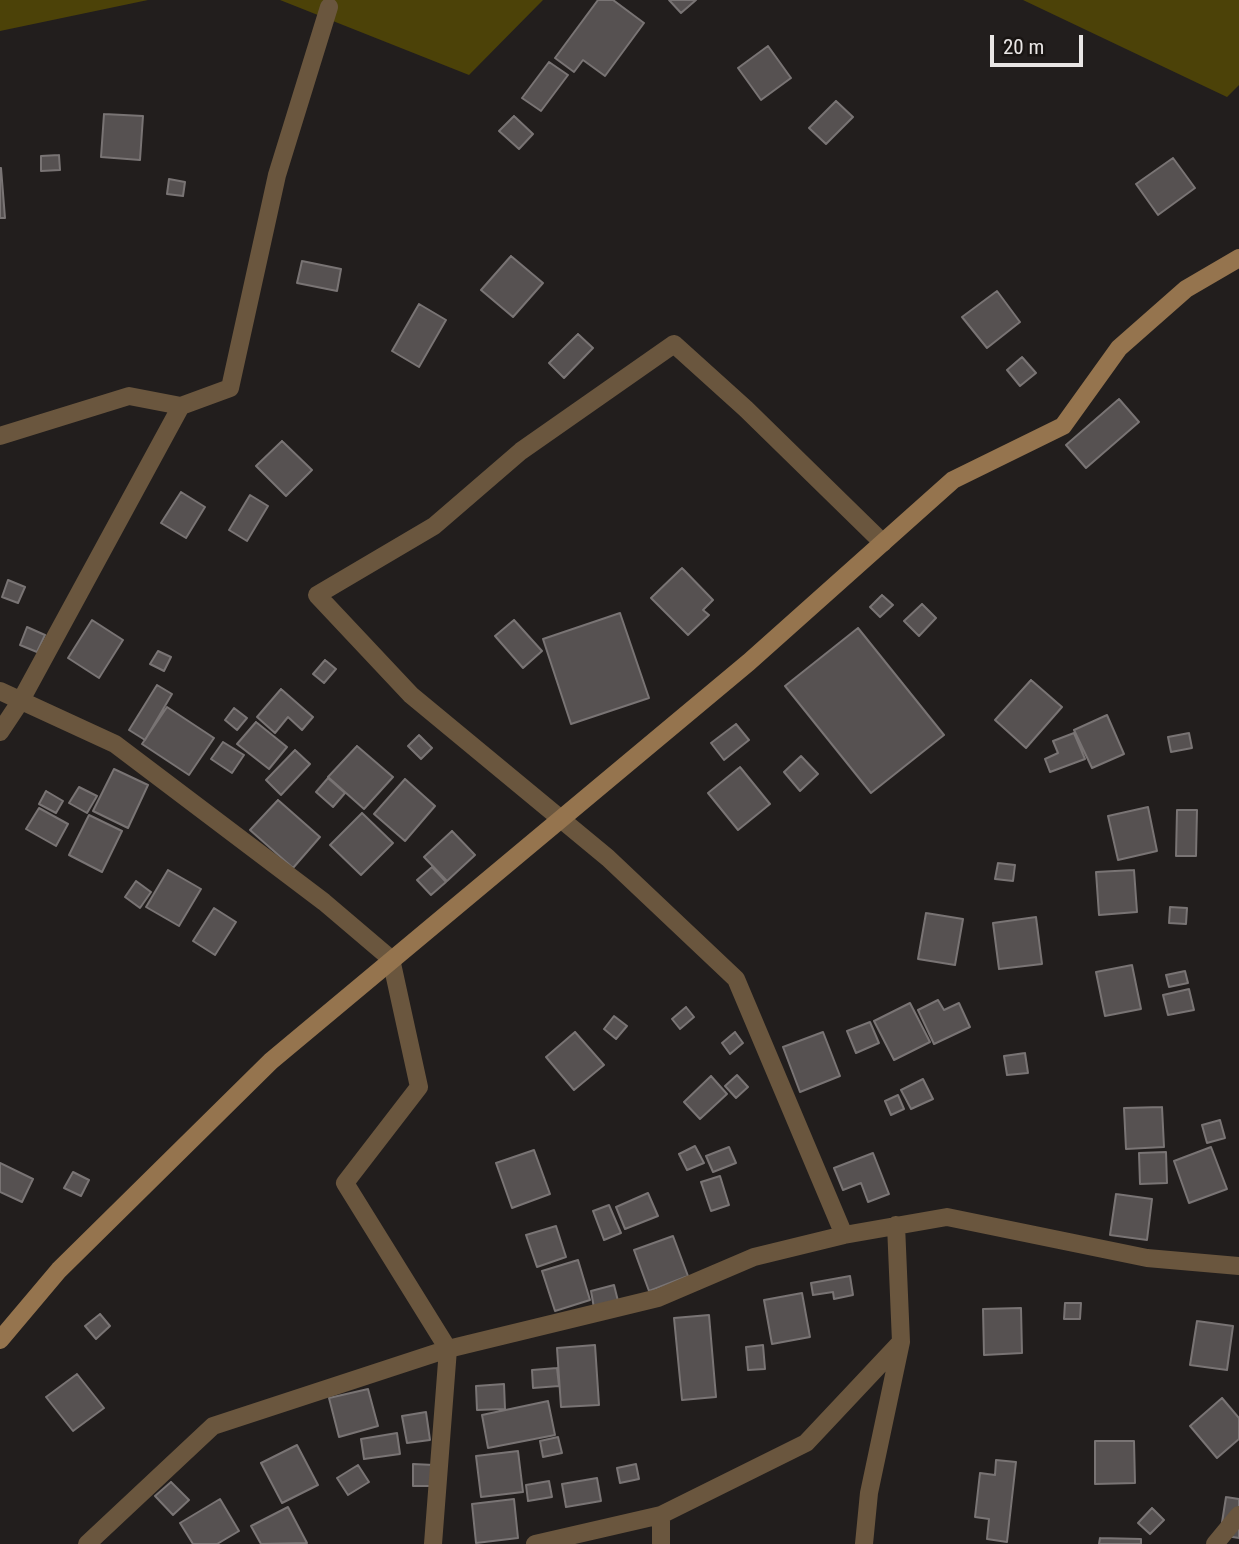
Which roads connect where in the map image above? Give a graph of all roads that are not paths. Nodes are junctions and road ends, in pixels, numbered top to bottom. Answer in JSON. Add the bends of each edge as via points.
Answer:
{"nodes":[{"id":1,"x":329,"y":7,"type":"dead end"},
{"id":2,"x":1239,"y":258,"type":"edge"},
{"id":3,"x":181,"y":406,"type":"junction"},
{"id":4,"x":0,"y":436,"type":"edge"},
{"id":5,"x":883,"y":543,"type":"junction"},
{"id":6,"x":0,"y":691,"type":"edge"},
{"id":7,"x":20,"y":702,"type":"junction"},
{"id":8,"x":0,"y":732,"type":"edge"},
{"id":9,"x":560,"y":818,"type":"junction"},
{"id":10,"x":391,"y":959,"type":"junction"},
{"id":11,"x":896,"y":1225,"type":"junction"},
{"id":12,"x":844,"y":1235,"type":"junction"},
{"id":13,"x":1239,"y":1266,"type":"edge"},
{"id":14,"x":0,"y":1340,"type":"edge"},
{"id":15,"x":901,"y":1342,"type":"junction"},
{"id":16,"x":448,"y":1349,"type":"junction"},
{"id":17,"x":1239,"y":1515,"type":"edge"},
{"id":18,"x":661,"y":1516,"type":"junction"},
{"id":19,"x":87,"y":1544,"type":"edge"},
{"id":20,"x":433,"y":1544,"type":"edge"},
{"id":21,"x":535,"y":1544,"type":"edge"},
{"id":22,"x":661,"y":1544,"type":"edge"},
{"id":23,"x":864,"y":1544,"type":"edge"},
{"id":24,"x":1215,"y":1544,"type":"edge"}],
"edges":[{"from":1,"to":3,"type":"street","via":[[277,175],[230,388]]},
{"from":2,"to":5,"type":"street","via":[[1185,289],[1119,348],[1063,426],[953,480]]},
{"from":3,"to":4,"type":"street","via":[[129,396]]},
{"from":3,"to":7,"type":"street"},
{"from":5,"to":9,"type":"street","via":[[749,662]]},
{"from":5,"to":9,"type":"street","via":[[674,344],[522,451],[434,526],[317,594],[411,695]]},
{"from":6,"to":7,"type":"street"},
{"from":7,"to":8,"type":"street"},
{"from":7,"to":10,"type":"street","via":[[116,744],[314,894]]},
{"from":9,"to":10,"type":"street"},
{"from":9,"to":12,"type":"street","via":[[736,979]]},
{"from":10,"to":14,"type":"street","via":[[271,1061],[59,1270]]},
{"from":10,"to":16,"type":"street","via":[[419,1087],[345,1183]]},
{"from":11,"to":12,"type":"street"},
{"from":11,"to":13,"type":"street","via":[[947,1217],[1147,1258]]},
{"from":11,"to":15,"type":"street"},
{"from":12,"to":16,"type":"street","via":[[754,1257],[658,1298]]},
{"from":15,"to":18,"type":"street","via":[[806,1443]]},
{"from":15,"to":23,"type":"street","via":[[869,1493]]},
{"from":16,"to":19,"type":"street","via":[[213,1426]]},
{"from":16,"to":20,"type":"street"},
{"from":17,"to":24,"type":"street"},
{"from":18,"to":21,"type":"street"},
{"from":18,"to":22,"type":"street"}]}
